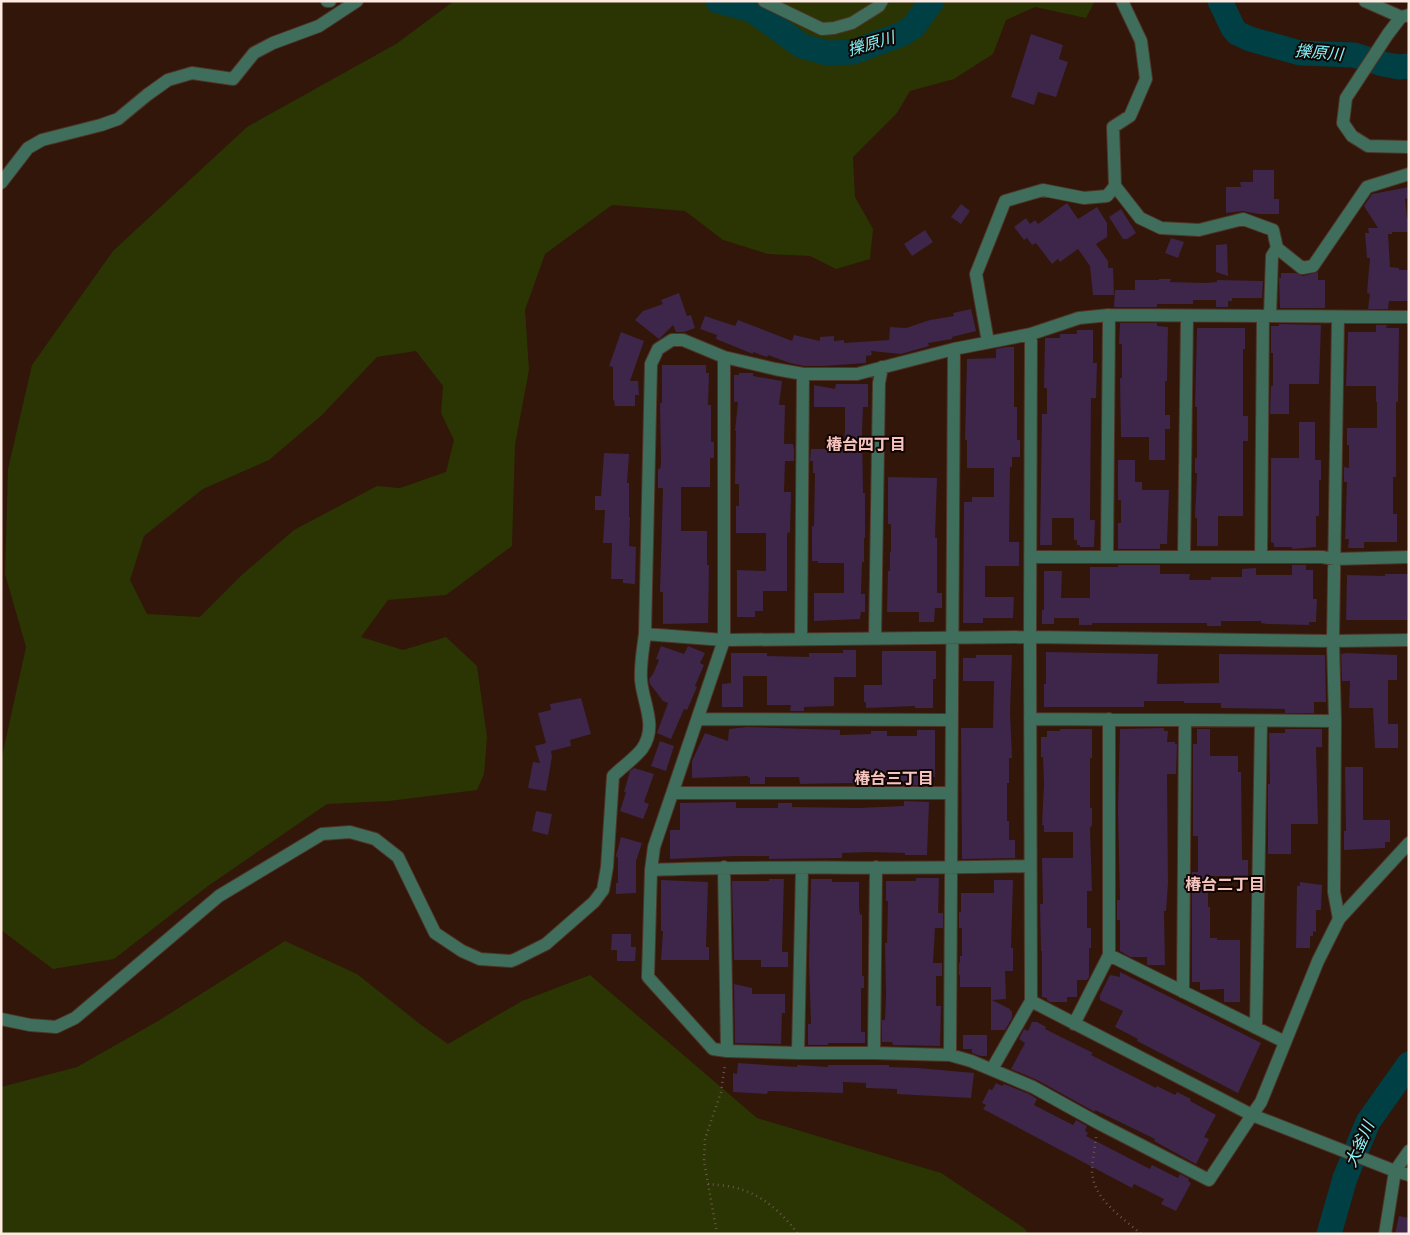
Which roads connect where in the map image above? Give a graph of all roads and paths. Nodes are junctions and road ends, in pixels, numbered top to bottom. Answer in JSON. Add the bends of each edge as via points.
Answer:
{"nodes":[{"id":1,"x":357,"y":1,"type":"edge"},
{"id":2,"x":764,"y":1,"type":"edge"},
{"id":3,"x":882,"y":1,"type":"edge"},
{"id":4,"x":1122,"y":1,"type":"edge"},
{"id":5,"x":1365,"y":1,"type":"edge"},
{"id":6,"x":1405,"y":16,"type":"edge"},
{"id":7,"x":1409,"y":147,"type":"edge"},
{"id":8,"x":1409,"y":174,"type":"edge"},
{"id":9,"x":1,"y":183,"type":"edge"},
{"id":10,"x":1115,"y":186,"type":"junction"},
{"id":11,"x":1276,"y":248,"type":"junction"},
{"id":12,"x":1109,"y":315,"type":"junction"},
{"id":13,"x":1187,"y":316,"type":"junction"},
{"id":14,"x":1266,"y":316,"type":"junction"},
{"id":15,"x":1409,"y":317,"type":"edge"},
{"id":16,"x":1338,"y":318,"type":"junction"},
{"id":17,"x":1031,"y":334,"type":"junction"},
{"id":18,"x":988,"y":342,"type":"junction"},
{"id":19,"x":954,"y":349,"type":"junction"},
{"id":20,"x":724,"y":356,"type":"junction"},
{"id":21,"x":882,"y":367,"type":"junction"},
{"id":22,"x":803,"y":374,"type":"junction"},
{"id":23,"x":1030,"y":557,"type":"junction"},
{"id":24,"x":1107,"y":557,"type":"junction"},
{"id":25,"x":1184,"y":557,"type":"junction"},
{"id":26,"x":1261,"y":557,"type":"junction"},
{"id":27,"x":1409,"y":557,"type":"edge"},
{"id":28,"x":1335,"y":559,"type":"junction"},
{"id":29,"x":645,"y":634,"type":"junction"},
{"id":30,"x":1030,"y":637,"type":"junction"},
{"id":31,"x":875,"y":638,"type":"junction"},
{"id":32,"x":952,"y":638,"type":"junction"},
{"id":33,"x":801,"y":639,"type":"junction"},
{"id":34,"x":724,"y":640,"type":"junction"},
{"id":35,"x":1409,"y":640,"type":"edge"},
{"id":36,"x":1333,"y":641,"type":"junction"},
{"id":37,"x":698,"y":719,"type":"junction"},
{"id":38,"x":1030,"y":719,"type":"junction"},
{"id":39,"x":952,"y":720,"type":"junction"},
{"id":40,"x":1109,"y":720,"type":"junction"},
{"id":41,"x":1185,"y":720,"type":"junction"},
{"id":42,"x":1261,"y":721,"type":"junction"},
{"id":43,"x":1335,"y":721,"type":"junction"},
{"id":44,"x":673,"y":793,"type":"junction"},
{"id":45,"x":951,"y":793,"type":"junction"},
{"id":46,"x":1409,"y":843,"type":"edge"},
{"id":47,"x":1030,"y":866,"type":"junction"},
{"id":48,"x":724,"y":867,"type":"junction"},
{"id":49,"x":876,"y":867,"type":"junction"},
{"id":50,"x":802,"y":868,"type":"junction"},
{"id":51,"x":951,"y":868,"type":"junction"},
{"id":52,"x":651,"y":870,"type":"junction"},
{"id":53,"x":1339,"y":919,"type":"junction"},
{"id":54,"x":1109,"y":955,"type":"junction"},
{"id":55,"x":1183,"y":992,"type":"junction"},
{"id":56,"x":1031,"y":1001,"type":"junction"},
{"id":57,"x":1,"y":1019,"type":"edge"},
{"id":58,"x":1074,"y":1024,"type":"junction"},
{"id":59,"x":1256,"y":1028,"type":"junction"},
{"id":60,"x":1285,"y":1042,"type":"junction"},
{"id":61,"x":727,"y":1051,"type":"junction"},
{"id":62,"x":798,"y":1053,"type":"junction"},
{"id":63,"x":874,"y":1053,"type":"junction"},
{"id":64,"x":950,"y":1055,"type":"junction"},
{"id":65,"x":992,"y":1069,"type":"junction"},
{"id":66,"x":1252,"y":1115,"type":"junction"},
{"id":67,"x":1098,"y":1123,"type":"junction"},
{"id":68,"x":1409,"y":1151,"type":"edge"},
{"id":69,"x":1395,"y":1171,"type":"junction"},
{"id":70,"x":1409,"y":1175,"type":"edge"},
{"id":71,"x":708,"y":1184,"type":"junction"},
{"id":72,"x":717,"y":1234,"type":"edge"},
{"id":73,"x":798,"y":1234,"type":"edge"},
{"id":74,"x":1141,"y":1234,"type":"edge"},
{"id":75,"x":1385,"y":1234,"type":"edge"}],
"edges":[{"from":1,"to":9,"type":"street","via":[[319,26],[273,43],[254,54],[232,79],[192,73],[168,80],[118,119],[42,140],[28,148]]},
{"from":2,"to":3,"type":"street","via":[[822,29],[852,23]]},
{"from":4,"to":10,"type":"street","via":[[1141,41],[1146,79],[1130,116],[1113,127]]},
{"from":5,"to":6,"type":"street"},
{"from":6,"to":7,"type":"street","via":[[1388,34],[1346,98],[1343,123],[1352,136],[1368,146]]},
{"from":8,"to":11,"type":"street","via":[[1366,187],[1313,266],[1302,268]]},
{"from":10,"to":11,"type":"street","via":[[1140,218],[1161,228],[1199,230],[1243,218],[1273,230]]},
{"from":10,"to":18,"type":"street","via":[[1107,196],[1084,198],[1043,190],[1005,201],[976,274]]},
{"from":11,"to":14,"type":"street","via":[[1272,256]]},
{"from":12,"to":13,"type":"street"},
{"from":12,"to":17,"type":"street","via":[[1079,318]]},
{"from":12,"to":24,"type":"street"},
{"from":13,"to":14,"type":"street"},
{"from":13,"to":25,"type":"street"},
{"from":14,"to":16,"type":"street"},
{"from":14,"to":26,"type":"street"},
{"from":15,"to":16,"type":"street"},
{"from":16,"to":28,"type":"street"},
{"from":17,"to":18,"type":"street"},
{"from":17,"to":23,"type":"street"},
{"from":18,"to":19,"type":"street"},
{"from":19,"to":21,"type":"street"},
{"from":19,"to":32,"type":"street"},
{"from":20,"to":22,"type":"street"},
{"from":20,"to":29,"type":"street","via":[[683,340],[672,340],[658,349],[651,364]]},
{"from":20,"to":34,"type":"street"},
{"from":21,"to":22,"type":"street","via":[[857,374]]},
{"from":21,"to":31,"type":"street"},
{"from":22,"to":33,"type":"street"},
{"from":23,"to":24,"type":"street"},
{"from":23,"to":30,"type":"street"},
{"from":24,"to":25,"type":"street"},
{"from":25,"to":26,"type":"street"},
{"from":26,"to":28,"type":"street"},
{"from":27,"to":28,"type":"street"},
{"from":28,"to":36,"type":"street"},
{"from":29,"to":34,"type":"street"},
{"from":29,"to":57,"type":"street","via":[[640,664],[649,713],[649,733],[642,748],[613,776],[607,867],[602,890],[594,902],[546,944],[511,961],[480,958],[462,951],[436,933],[398,857],[375,838],[350,832],[322,834],[219,896],[75,1018],[56,1027]]},
{"from":30,"to":32,"type":"street"},
{"from":30,"to":36,"type":"street"},
{"from":30,"to":38,"type":"street"},
{"from":31,"to":32,"type":"street"},
{"from":31,"to":33,"type":"street"},
{"from":32,"to":39,"type":"street"},
{"from":33,"to":34,"type":"street"},
{"from":34,"to":37,"type":"street"},
{"from":35,"to":36,"type":"street"},
{"from":36,"to":43,"type":"street"},
{"from":37,"to":39,"type":"street"},
{"from":37,"to":44,"type":"street"},
{"from":38,"to":40,"type":"street"},
{"from":38,"to":47,"type":"street"},
{"from":39,"to":45,"type":"street"},
{"from":40,"to":41,"type":"street"},
{"from":40,"to":54,"type":"street"},
{"from":41,"to":42,"type":"street"},
{"from":41,"to":55,"type":"street"},
{"from":42,"to":43,"type":"street"},
{"from":42,"to":59,"type":"street"},
{"from":43,"to":53,"type":"street","via":[[1334,892]]},
{"from":44,"to":45,"type":"street"},
{"from":44,"to":52,"type":"street","via":[[654,847]]},
{"from":45,"to":51,"type":"street"},
{"from":46,"to":53,"type":"street"},
{"from":47,"to":51,"type":"street"},
{"from":47,"to":56,"type":"street"},
{"from":48,"to":50,"type":"street"},
{"from":48,"to":52,"type":"street"},
{"from":48,"to":61,"type":"street"},
{"from":49,"to":50,"type":"street"},
{"from":49,"to":51,"type":"street"},
{"from":49,"to":63,"type":"street"},
{"from":50,"to":62,"type":"street"},
{"from":51,"to":64,"type":"street"},
{"from":52,"to":61,"type":"street","via":[[648,977],[713,1049]]},
{"from":53,"to":60,"type":"street"},
{"from":54,"to":55,"type":"street"},
{"from":54,"to":58,"type":"street"},
{"from":55,"to":59,"type":"street"},
{"from":56,"to":58,"type":"street"},
{"from":56,"to":65,"type":"street"},
{"from":58,"to":66,"type":"street"},
{"from":59,"to":60,"type":"street"},
{"from":60,"to":66,"type":"street","via":[[1261,1102]]},
{"from":61,"to":62,"type":"street"},
{"from":61,"to":71,"type":"path","via":[[721,1092],[705,1139]]},
{"from":62,"to":63,"type":"street"},
{"from":63,"to":64,"type":"street"},
{"from":64,"to":65,"type":"street"},
{"from":65,"to":67,"type":"street","via":[[1033,1087]]},
{"from":66,"to":67,"type":"street","via":[[1209,1180]]},
{"from":66,"to":69,"type":"street"},
{"from":67,"to":74,"type":"path","via":[[1092,1172],[1098,1192],[1104,1202]]},
{"from":68,"to":69,"type":"street"},
{"from":69,"to":70,"type":"street"},
{"from":69,"to":75,"type":"street"},
{"from":71,"to":72,"type":"path"},
{"from":71,"to":73,"type":"path","via":[[742,1189],[765,1200]]}]}
